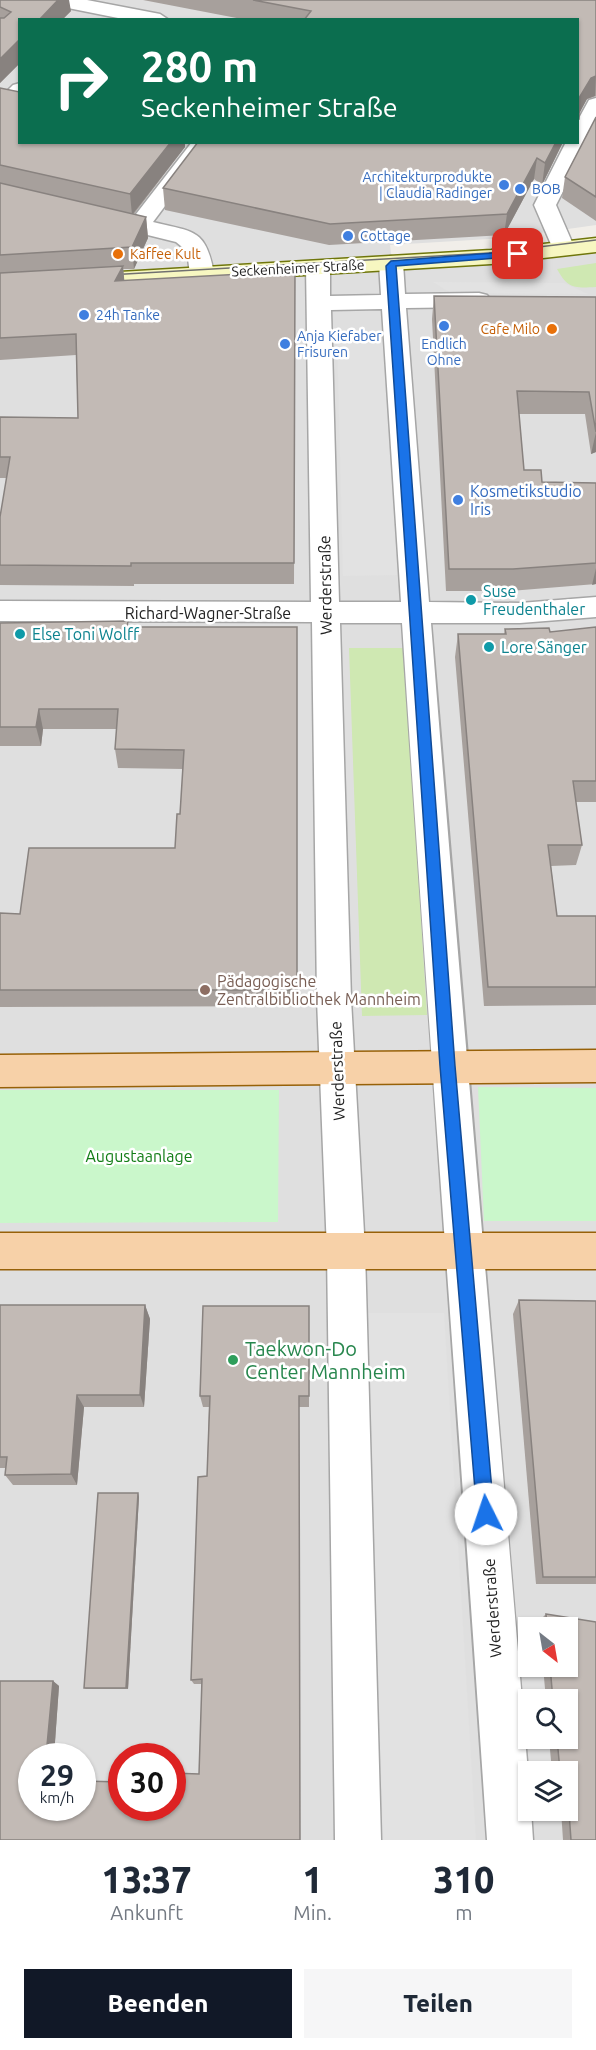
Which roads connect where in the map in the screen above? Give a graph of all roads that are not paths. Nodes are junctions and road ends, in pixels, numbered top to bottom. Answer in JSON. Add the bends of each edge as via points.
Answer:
{"nodes":[{"id":1,"x":58,"y":0,"type":"edge"},
{"id":2,"x":90,"y":13,"type":"edge"},
{"id":3,"x":140,"y":18,"type":"edge"},
{"id":4,"x":18,"y":91,"type":"edge"},
{"id":5,"x":579,"y":97,"type":"edge"},
{"id":6,"x":18,"y":102,"type":"edge"},
{"id":7,"x":596,"y":102,"type":"edge"},
{"id":8,"x":579,"y":138,"type":"edge"},
{"id":9,"x":201,"y":144,"type":"edge"},
{"id":10,"x":576,"y":144,"type":"edge"},
{"id":11,"x":81,"y":212,"type":"edge"},
{"id":12,"x":139,"y":225,"type":"junction"},
{"id":13,"x":596,"y":245,"type":"edge"},
{"id":14,"x":564,"y":249,"type":"junction"},
{"id":15,"x":391,"y":263,"type":"junction"},
{"id":16,"x":318,"y":266,"type":"junction"},
{"id":17,"x":202,"y":274,"type":"junction"},
{"id":18,"x":0,"y":286,"type":"edge"},
{"id":19,"x":507,"y":300,"type":"edge"},
{"id":20,"x":393,"y":301,"type":"junction"},
{"id":21,"x":319,"y":303,"type":"junction"},
{"id":22,"x":596,"y":608,"type":"edge"},
{"id":23,"x":0,"y":611,"type":"edge"},
{"id":24,"x":416,"y":613,"type":"junction"},
{"id":25,"x":326,"y":614,"type":"junction"},
{"id":26,"x":336,"y":1066,"type":"junction"},
{"id":27,"x":448,"y":1066,"type":"junction"},
{"id":28,"x":596,"y":1066,"type":"edge"},
{"id":29,"x":0,"y":1071,"type":"edge"},
{"id":30,"x":0,"y":1251,"type":"edge"},
{"id":31,"x":346,"y":1251,"type":"junction"},
{"id":32,"x":465,"y":1251,"type":"junction"},
{"id":33,"x":596,"y":1251,"type":"edge"},
{"id":34,"x":358,"y":1840,"type":"edge"},
{"id":35,"x":510,"y":1840,"type":"edge"}],
"edges":[{"from":1,"to":2,"type":"street"},
{"from":2,"to":3,"type":"street"},
{"from":4,"to":6,"type":"street","via":[[9,100]]},
{"from":5,"to":7,"type":"street"},
{"from":7,"to":8,"type":"street"},
{"from":9,"to":12,"type":"street"},
{"from":10,"to":14,"type":"street","via":[[545,205]]},
{"from":11,"to":12,"type":"street"},
{"from":12,"to":17,"type":"street","via":[[184,237],[198,249]]},
{"from":13,"to":14,"type":"street","name":"Seckenheimer Straße"},
{"from":14,"to":15,"type":"street","name":"Seckenheimer Straße"},
{"from":15,"to":16,"type":"street","name":"Seckenheimer Straße"},
{"from":15,"to":20,"type":"street","name":"Werderstraße"},
{"from":16,"to":17,"type":"street","name":"Seckenheimer Straße"},
{"from":16,"to":21,"type":"street","name":"Werderstraße"},
{"from":17,"to":18,"type":"street","name":"Seckenheimer Straße"},
{"from":19,"to":20,"type":"street"},
{"from":20,"to":21,"type":"street"},
{"from":20,"to":24,"type":"street","name":"Werderstraße"},
{"from":21,"to":25,"type":"street","name":"Werderstraße"},
{"from":22,"to":24,"type":"street","name":"Richard-Wagner-Straße"},
{"from":23,"to":25,"type":"street","name":"Richard-Wagner-Straße"},
{"from":24,"to":25,"type":"street","name":"Richard-Wagner-Straße"},
{"from":24,"to":27,"type":"street","name":"Werderstraße"},
{"from":25,"to":26,"type":"street","name":"Werderstraße"},
{"from":26,"to":27,"type":"main road"},
{"from":26,"to":29,"type":"main road"},
{"from":26,"to":31,"type":"street","name":"Werderstraße"},
{"from":27,"to":28,"type":"main road"},
{"from":27,"to":32,"type":"street","name":"Werderstraße"},
{"from":30,"to":31,"type":"main road"},
{"from":31,"to":32,"type":"main road"},
{"from":31,"to":34,"type":"street","name":"Werderstraße"},
{"from":32,"to":33,"type":"main road"},
{"from":32,"to":35,"type":"street","name":"Werderstraße"}]}
